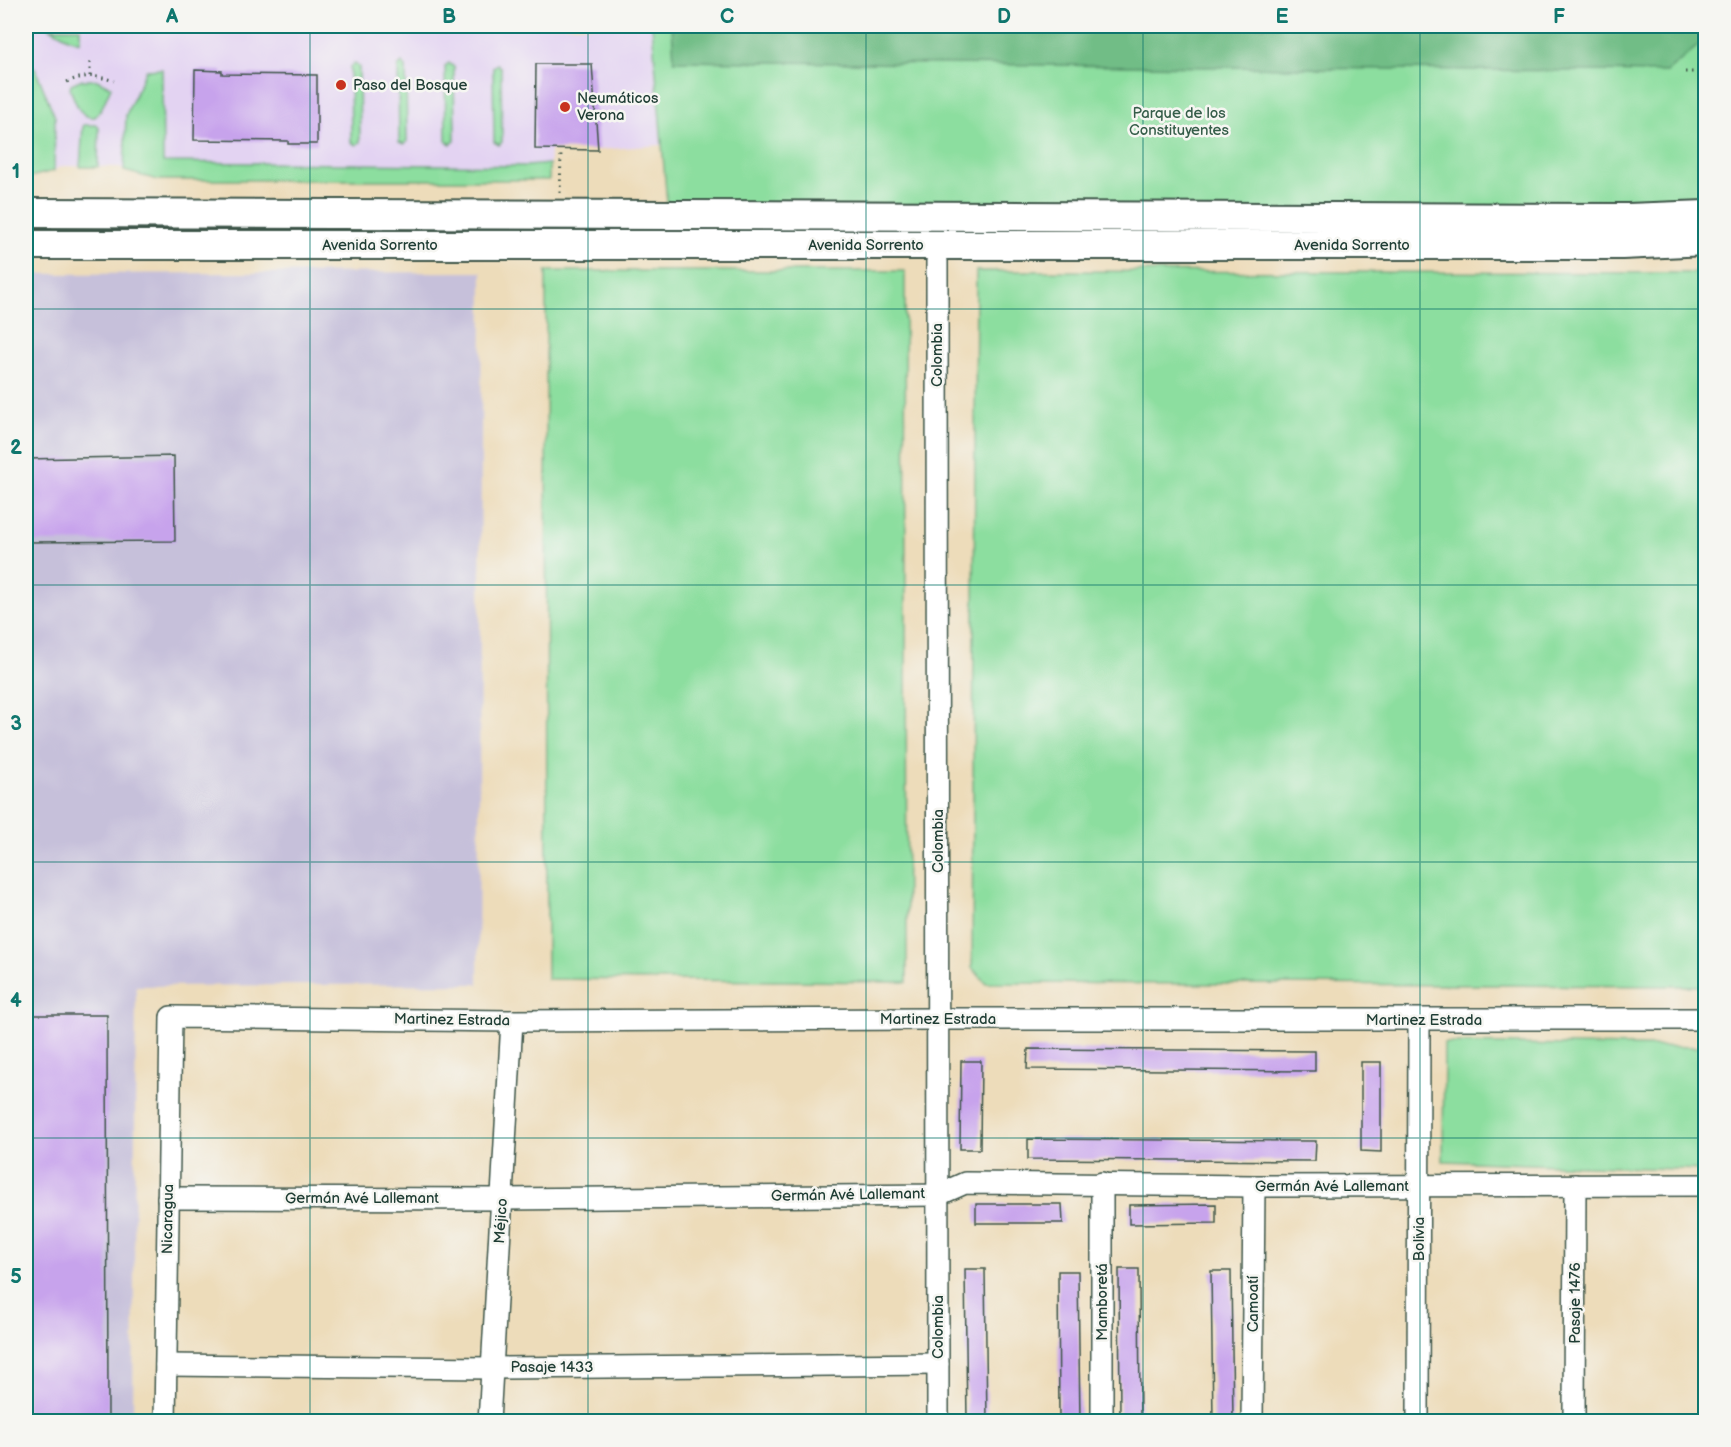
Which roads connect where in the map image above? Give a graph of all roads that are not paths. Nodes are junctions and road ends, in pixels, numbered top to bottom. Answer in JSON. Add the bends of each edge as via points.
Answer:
{"nodes":[{"id":1,"x":26,"y":213,"type":"edge"},
{"id":2,"x":1706,"y":215,"type":"edge"},
{"id":3,"x":1706,"y":241,"type":"edge"},
{"id":4,"x":26,"y":245,"type":"edge"},
{"id":5,"x":937,"y":261,"type":"dead end"},
{"id":6,"x":171,"y":1017,"type":"joint"},
{"id":7,"x":938,"y":1019,"type":"junction"},
{"id":8,"x":1706,"y":1019,"type":"edge"},
{"id":9,"x":1419,"y":1020,"type":"junction"},
{"id":10,"x":512,"y":1021,"type":"junction"},
{"id":11,"x":1102,"y":1183,"type":"junction"},
{"id":12,"x":1575,"y":1185,"type":"junction"},
{"id":13,"x":1706,"y":1185,"type":"edge"},
{"id":14,"x":1254,"y":1186,"type":"junction"},
{"id":15,"x":1419,"y":1186,"type":"junction"},
{"id":16,"x":938,"y":1195,"type":"junction"},
{"id":17,"x":168,"y":1198,"type":"junction"},
{"id":18,"x":503,"y":1199,"type":"junction"},
{"id":19,"x":938,"y":1364,"type":"junction"},
{"id":20,"x":166,"y":1365,"type":"junction"},
{"id":21,"x":492,"y":1368,"type":"junction"},
{"id":22,"x":165,"y":1422,"type":"edge"},
{"id":23,"x":489,"y":1422,"type":"edge"},
{"id":24,"x":938,"y":1422,"type":"edge"},
{"id":25,"x":1102,"y":1422,"type":"edge"},
{"id":26,"x":1252,"y":1422,"type":"edge"},
{"id":27,"x":1418,"y":1422,"type":"edge"},
{"id":28,"x":1574,"y":1422,"type":"edge"}],
"edges":[{"from":1,"to":2,"type":"main road","name":"Avenida Sorrento","via":[[1592,218]]},
{"from":3,"to":4,"type":"main road","name":"Avenida Sorrento","via":[[1622,245]]},
{"from":5,"to":7,"type":"street","name":"Colombia"},
{"from":6,"to":10,"type":"street","name":"Martinez Estrada"},
{"from":6,"to":17,"type":"street","name":"Nicaragua"},
{"from":7,"to":9,"type":"street","name":"Martinez Estrada"},
{"from":7,"to":10,"type":"street","name":"Martinez Estrada"},
{"from":7,"to":16,"type":"street","name":"Colombia"},
{"from":8,"to":9,"type":"street","name":"Martinez Estrada"},
{"from":9,"to":15,"type":"street","name":"Bolivia"},
{"from":10,"to":18,"type":"street","name":"Méjico"},
{"from":11,"to":14,"type":"street","name":"Germán Avé Lallemant"},
{"from":11,"to":16,"type":"street","name":"Germán Avé Lallemant","via":[[965,1183]]},
{"from":11,"to":25,"type":"street","name":"Mamboretá"},
{"from":12,"to":13,"type":"street","name":"Germán Avé Lallemant"},
{"from":12,"to":15,"type":"street","name":"Germán Avé Lallemant"},
{"from":12,"to":28,"type":"street","name":"Pasaje 1476"},
{"from":14,"to":15,"type":"street","name":"Germán Avé Lallemant"},
{"from":14,"to":26,"type":"street","name":"Camoatí"},
{"from":15,"to":27,"type":"street","name":"Bolivia"},
{"from":16,"to":18,"type":"street","name":"Germán Avé Lallemant"},
{"from":16,"to":19,"type":"street","name":"Colombia"},
{"from":17,"to":18,"type":"street","name":"Germán Avé Lallemant"},
{"from":17,"to":20,"type":"street","name":"Nicaragua"},
{"from":18,"to":21,"type":"street","name":"Méjico"},
{"from":19,"to":21,"type":"street","name":"Pasaje 1433"},
{"from":19,"to":24,"type":"street","name":"Colombia"},
{"from":20,"to":21,"type":"street","name":"Pasaje 1433"},
{"from":20,"to":22,"type":"street","name":"Nicaragua"},
{"from":21,"to":23,"type":"street","name":"Méjico"}]}
